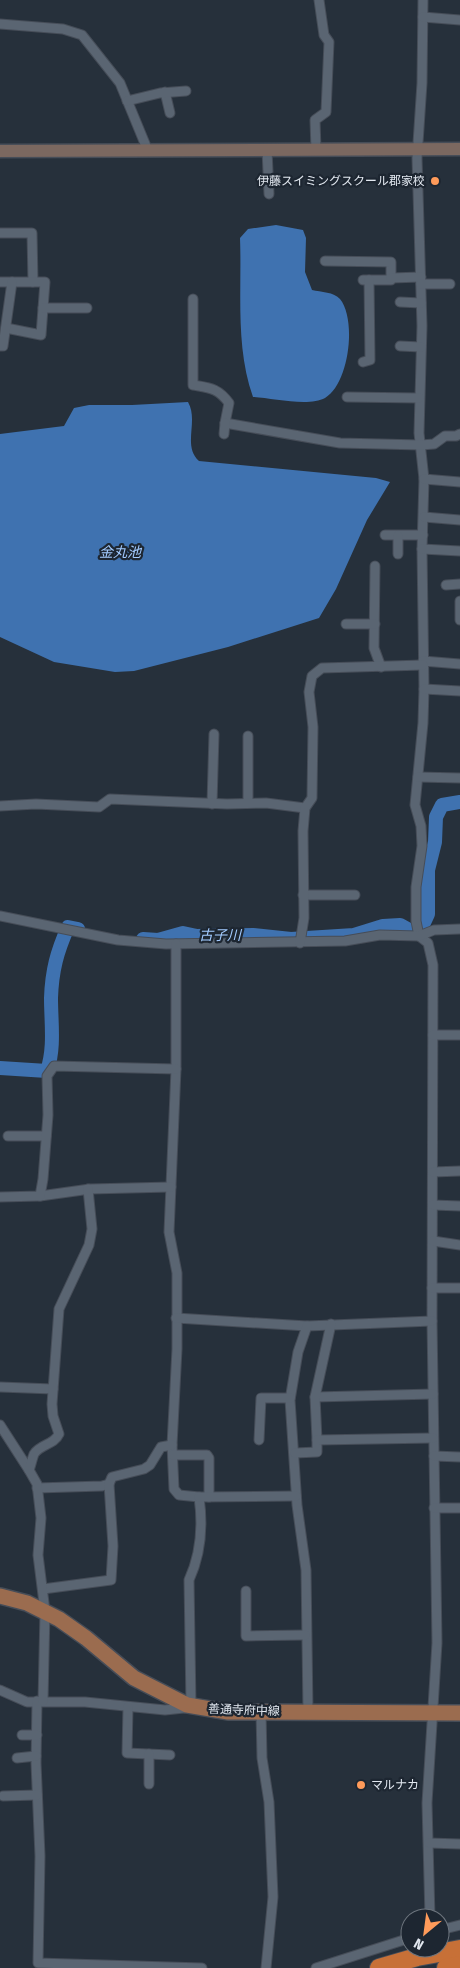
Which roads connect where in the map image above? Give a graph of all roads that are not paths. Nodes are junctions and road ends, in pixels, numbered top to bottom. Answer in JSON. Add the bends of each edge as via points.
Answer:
{"nodes":[{"id":1,"x":319,"y":0,"type":"edge"},
{"id":2,"x":423,"y":0,"type":"edge"},
{"id":3,"x":424,"y":17,"type":"junction"},
{"id":4,"x":460,"y":20,"type":"edge"},
{"id":5,"x":0,"y":24,"type":"edge"},
{"id":6,"x":186,"y":91,"type":"dead end"},
{"id":7,"x":165,"y":92,"type":"junction"},
{"id":8,"x":127,"y":100,"type":"junction"},
{"id":9,"x":170,"y":113,"type":"dead end"},
{"id":10,"x":460,"y":149,"type":"edge"},
{"id":11,"x":266,"y":150,"type":"junction"},
{"id":12,"x":316,"y":150,"type":"junction"},
{"id":13,"x":419,"y":150,"type":"junction"},
{"id":14,"x":0,"y":151,"type":"edge"},
{"id":15,"x":148,"y":151,"type":"junction"},
{"id":16,"x":269,"y":194,"type":"dead end"},
{"id":17,"x":0,"y":233,"type":"edge"},
{"id":18,"x":325,"y":261,"type":"dead end"},
{"id":19,"x":391,"y":278,"type":"junction"},
{"id":20,"x":421,"y":281,"type":"junction"},
{"id":21,"x":0,"y":282,"type":"edge"},
{"id":22,"x":12,"y":282,"type":"junction"},
{"id":23,"x":33,"y":282,"type":"junction"},
{"id":24,"x":450,"y":284,"type":"dead end"},
{"id":25,"x":193,"y":299,"type":"dead end"},
{"id":26,"x":400,"y":302,"type":"dead end"},
{"id":27,"x":421,"y":303,"type":"junction"},
{"id":28,"x":43,"y":308,"type":"junction"},
{"id":29,"x":87,"y":308,"type":"dead end"},
{"id":30,"x":6,"y":328,"type":"junction"},
{"id":31,"x":0,"y":346,"type":"edge"},
{"id":32,"x":400,"y":346,"type":"dead end"},
{"id":33,"x":421,"y":347,"type":"junction"},
{"id":34,"x":363,"y":362,"type":"dead end"},
{"id":35,"x":346,"y":397,"type":"dead end"},
{"id":36,"x":419,"y":398,"type":"junction"},
{"id":37,"x":225,"y":424,"type":"junction"},
{"id":38,"x":224,"y":434,"type":"dead end"},
{"id":39,"x":460,"y":434,"type":"edge"},
{"id":40,"x":421,"y":445,"type":"junction"},
{"id":41,"x":424,"y":480,"type":"junction"},
{"id":42,"x":460,"y":482,"type":"edge"},
{"id":43,"x":424,"y":517,"type":"junction"},
{"id":44,"x":460,"y":520,"type":"edge"},
{"id":45,"x":385,"y":535,"type":"dead end"},
{"id":46,"x":423,"y":535,"type":"junction"},
{"id":47,"x":398,"y":536,"type":"junction"},
{"id":48,"x":422,"y":549,"type":"junction"},
{"id":49,"x":460,"y":551,"type":"edge"},
{"id":50,"x":398,"y":554,"type":"dead end"},
{"id":51,"x":375,"y":566,"type":"dead end"},
{"id":52,"x":460,"y":584,"type":"edge"},
{"id":53,"x":446,"y":585,"type":"dead end"},
{"id":54,"x":460,"y":601,"type":"edge"},
{"id":55,"x":460,"y":620,"type":"edge"},
{"id":56,"x":346,"y":624,"type":"dead end"},
{"id":57,"x":375,"y":624,"type":"junction"},
{"id":58,"x":423,"y":663,"type":"junction"},
{"id":59,"x":460,"y":664,"type":"edge"},
{"id":60,"x":381,"y":667,"type":"junction"},
{"id":61,"x":424,"y":689,"type":"junction"},
{"id":62,"x":460,"y":691,"type":"edge"},
{"id":63,"x":214,"y":734,"type":"dead end"},
{"id":64,"x":248,"y":736,"type":"dead end"},
{"id":65,"x":418,"y":778,"type":"junction"},
{"id":66,"x":460,"y":778,"type":"edge"},
{"id":67,"x":212,"y":804,"type":"junction"},
{"id":68,"x":248,"y":804,"type":"junction"},
{"id":69,"x":0,"y":806,"type":"edge"},
{"id":70,"x":305,"y":808,"type":"junction"},
{"id":71,"x":355,"y":894,"type":"dead end"},
{"id":72,"x":303,"y":895,"type":"junction"},
{"id":73,"x":0,"y":916,"type":"edge"},
{"id":74,"x":460,"y":929,"type":"edge"},
{"id":75,"x":419,"y":934,"type":"junction"},
{"id":76,"x":300,"y":942,"type":"junction"},
{"id":77,"x":176,"y":944,"type":"junction"},
{"id":78,"x":460,"y":1035,"type":"edge"},
{"id":79,"x":433,"y":1036,"type":"junction"},
{"id":80,"x":176,"y":1069,"type":"junction"},
{"id":81,"x":8,"y":1136,"type":"dead end"},
{"id":82,"x":46,"y":1136,"type":"junction"},
{"id":83,"x":460,"y":1171,"type":"edge"},
{"id":84,"x":433,"y":1172,"type":"junction"},
{"id":85,"x":171,"y":1187,"type":"junction"},
{"id":86,"x":88,"y":1189,"type":"junction"},
{"id":87,"x":40,"y":1196,"type":"junction"},
{"id":88,"x":0,"y":1197,"type":"edge"},
{"id":89,"x":433,"y":1205,"type":"junction"},
{"id":90,"x":460,"y":1206,"type":"edge"},
{"id":91,"x":433,"y":1241,"type":"junction"},
{"id":92,"x":460,"y":1245,"type":"edge"},
{"id":93,"x":432,"y":1288,"type":"junction"},
{"id":94,"x":460,"y":1288,"type":"edge"},
{"id":95,"x":176,"y":1318,"type":"junction"},
{"id":96,"x":432,"y":1320,"type":"junction"},
{"id":97,"x":331,"y":1324,"type":"junction"},
{"id":98,"x":307,"y":1326,"type":"junction"},
{"id":99,"x":0,"y":1387,"type":"edge"},
{"id":100,"x":53,"y":1389,"type":"junction"},
{"id":101,"x":433,"y":1394,"type":"junction"},
{"id":102,"x":290,"y":1398,"type":"junction"},
{"id":103,"x":315,"y":1398,"type":"junction"},
{"id":104,"x":0,"y":1425,"type":"edge"},
{"id":105,"x":433,"y":1438,"type":"junction"},
{"id":106,"x":259,"y":1440,"type":"dead end"},
{"id":107,"x":317,"y":1440,"type":"junction"},
{"id":108,"x":172,"y":1450,"type":"junction"},
{"id":109,"x":295,"y":1453,"type":"junction"},
{"id":110,"x":434,"y":1456,"type":"junction"},
{"id":111,"x":460,"y":1456,"type":"edge"},
{"id":112,"x":30,"y":1470,"type":"junction"},
{"id":113,"x":109,"y":1484,"type":"junction"},
{"id":114,"x":37,"y":1488,"type":"junction"},
{"id":115,"x":209,"y":1496,"type":"junction"},
{"id":116,"x":296,"y":1496,"type":"junction"},
{"id":117,"x":199,"y":1497,"type":"junction"},
{"id":118,"x":434,"y":1508,"type":"junction"},
{"id":119,"x":460,"y":1508,"type":"edge"},
{"id":120,"x":44,"y":1588,"type":"junction"},
{"id":121,"x":246,"y":1591,"type":"dead end"},
{"id":122,"x":0,"y":1596,"type":"edge"},
{"id":123,"x":46,"y":1611,"type":"junction"},
{"id":124,"x":305,"y":1635,"type":"junction"},
{"id":125,"x":0,"y":1690,"type":"edge"},
{"id":126,"x":40,"y":1701,"type":"junction"},
{"id":127,"x":189,"y":1705,"type":"junction"},
{"id":128,"x":128,"y":1707,"type":"junction"},
{"id":129,"x":261,"y":1712,"type":"junction"},
{"id":130,"x":308,"y":1712,"type":"junction"},
{"id":131,"x":460,"y":1712,"type":"edge"},
{"id":132,"x":431,"y":1713,"type":"junction"},
{"id":133,"x":22,"y":1735,"type":"dead end"},
{"id":134,"x":37,"y":1735,"type":"junction"},
{"id":135,"x":149,"y":1754,"type":"junction"},
{"id":136,"x":170,"y":1755,"type":"dead end"},
{"id":137,"x":36,"y":1756,"type":"junction"},
{"id":138,"x":17,"y":1758,"type":"dead end"},
{"id":139,"x":149,"y":1784,"type":"dead end"},
{"id":140,"x":38,"y":1795,"type":"junction"},
{"id":141,"x":3,"y":1796,"type":"dead end"},
{"id":142,"x":429,"y":1843,"type":"junction"},
{"id":143,"x":460,"y":1844,"type":"edge"},
{"id":144,"x":430,"y":1908,"type":"edge"},
{"id":145,"x":400,"y":1941,"type":"edge"},
{"id":146,"x":460,"y":1949,"type":"edge"},
{"id":147,"x":43,"y":1965,"type":"edge"},
{"id":148,"x":460,"y":1965,"type":"edge"},
{"id":149,"x":202,"y":1968,"type":"edge"},
{"id":150,"x":266,"y":1968,"type":"edge"},
{"id":151,"x":316,"y":1968,"type":"edge"},
{"id":152,"x":379,"y":1968,"type":"edge"},
{"id":153,"x":446,"y":1968,"type":"edge"}],
"edges":[{"from":1,"to":12,"type":"street","via":[[323,28],[329,42],[326,112],[315,120]]},
{"from":2,"to":3,"type":"street"},
{"from":3,"to":4,"type":"street"},
{"from":3,"to":13,"type":"street"},
{"from":5,"to":8,"type":"street","via":[[63,29],[82,35],[120,83]]},
{"from":6,"to":7,"type":"street"},
{"from":7,"to":8,"type":"street"},
{"from":7,"to":9,"type":"street"},
{"from":8,"to":15,"type":"street"},
{"from":10,"to":13,"type":"street"},
{"from":11,"to":12,"type":"street"},
{"from":11,"to":15,"type":"street"},
{"from":11,"to":16,"type":"street"},
{"from":12,"to":13,"type":"street"},
{"from":13,"to":20,"type":"street"},
{"from":14,"to":15,"type":"street"},
{"from":17,"to":23,"type":"street","via":[[32,232]]},
{"from":18,"to":19,"type":"street","via":[[391,262]]},
{"from":19,"to":20,"type":"street"},
{"from":19,"to":34,"type":"street","via":[[366,280],[370,360]]},
{"from":20,"to":24,"type":"street"},
{"from":20,"to":27,"type":"street"},
{"from":21,"to":22,"type":"street"},
{"from":22,"to":23,"type":"street"},
{"from":22,"to":30,"type":"street"},
{"from":23,"to":28,"type":"street","via":[[45,282]]},
{"from":25,"to":37,"type":"street","via":[[193,385],[222,393],[229,403]]},
{"from":26,"to":27,"type":"street"},
{"from":27,"to":33,"type":"street"},
{"from":28,"to":29,"type":"street"},
{"from":28,"to":30,"type":"street","via":[[41,335]]},
{"from":30,"to":31,"type":"street","via":[[3,346]]},
{"from":32,"to":33,"type":"street"},
{"from":33,"to":36,"type":"street"},
{"from":35,"to":36,"type":"street"},
{"from":36,"to":40,"type":"street"},
{"from":37,"to":38,"type":"street"},
{"from":37,"to":40,"type":"street","via":[[340,443]]},
{"from":39,"to":40,"type":"street","via":[[445,436],[434,444]]},
{"from":40,"to":41,"type":"street"},
{"from":41,"to":42,"type":"street"},
{"from":41,"to":43,"type":"street"},
{"from":43,"to":44,"type":"street"},
{"from":43,"to":46,"type":"street"},
{"from":45,"to":47,"type":"street"},
{"from":46,"to":47,"type":"street"},
{"from":46,"to":48,"type":"street"},
{"from":47,"to":50,"type":"street"},
{"from":48,"to":49,"type":"street"},
{"from":48,"to":58,"type":"street"},
{"from":51,"to":57,"type":"street"},
{"from":52,"to":53,"type":"street"},
{"from":54,"to":55,"type":"street"},
{"from":56,"to":57,"type":"street"},
{"from":57,"to":60,"type":"street","via":[[374,648]]},
{"from":58,"to":59,"type":"street"},
{"from":58,"to":60,"type":"street"},
{"from":58,"to":61,"type":"street"},
{"from":60,"to":70,"type":"street","via":[[322,668],[312,676],[309,692],[313,728],[312,798]]},
{"from":61,"to":62,"type":"street"},
{"from":61,"to":65,"type":"street"},
{"from":63,"to":67,"type":"street"},
{"from":64,"to":68,"type":"street"},
{"from":65,"to":66,"type":"street"},
{"from":65,"to":75,"type":"street","via":[[415,805],[422,846],[416,887]]},
{"from":67,"to":68,"type":"street"},
{"from":67,"to":69,"type":"street","via":[[110,799],[99,807]]},
{"from":68,"to":70,"type":"street"},
{"from":70,"to":72,"type":"street"},
{"from":71,"to":72,"type":"street"},
{"from":72,"to":76,"type":"street"},
{"from":73,"to":77,"type":"street","via":[[118,940]]},
{"from":74,"to":75,"type":"street"},
{"from":75,"to":76,"type":"street"},
{"from":75,"to":79,"type":"street","via":[[428,944],[433,965]]},
{"from":76,"to":77,"type":"street"},
{"from":77,"to":80,"type":"street"},
{"from":78,"to":79,"type":"street"},
{"from":79,"to":84,"type":"street"},
{"from":80,"to":82,"type":"street","via":[[54,1066],[47,1076]]},
{"from":80,"to":85,"type":"street"},
{"from":81,"to":82,"type":"street"},
{"from":82,"to":87,"type":"street"},
{"from":83,"to":84,"type":"street"},
{"from":84,"to":89,"type":"street"},
{"from":85,"to":86,"type":"street"},
{"from":85,"to":95,"type":"street","via":[[169,1232],[177,1273]]},
{"from":86,"to":87,"type":"street"},
{"from":86,"to":100,"type":"street","via":[[92,1229],[90,1245],[59,1309]]},
{"from":87,"to":88,"type":"street"},
{"from":89,"to":90,"type":"street"},
{"from":89,"to":91,"type":"street"},
{"from":91,"to":92,"type":"street"},
{"from":91,"to":93,"type":"street"},
{"from":93,"to":94,"type":"street"},
{"from":93,"to":96,"type":"street"},
{"from":95,"to":98,"type":"street"},
{"from":95,"to":108,"type":"street"},
{"from":96,"to":97,"type":"street"},
{"from":96,"to":101,"type":"street"},
{"from":97,"to":98,"type":"street"},
{"from":97,"to":103,"type":"street"},
{"from":98,"to":102,"type":"street","via":[[298,1352]]},
{"from":99,"to":100,"type":"street"},
{"from":100,"to":112,"type":"street","via":[[53,1416],[59,1434],[56,1440],[34,1453]]},
{"from":101,"to":103,"type":"street"},
{"from":101,"to":105,"type":"street"},
{"from":102,"to":106,"type":"street","via":[[261,1398]]},
{"from":102,"to":109,"type":"street"},
{"from":103,"to":107,"type":"street"},
{"from":104,"to":112,"type":"street"},
{"from":105,"to":107,"type":"street"},
{"from":105,"to":110,"type":"street"},
{"from":107,"to":109,"type":"street","via":[[317,1452]]},
{"from":108,"to":113,"type":"street","via":[[161,1447],[150,1465],[112,1477]]},
{"from":108,"to":115,"type":"street","via":[[207,1455]]},
{"from":108,"to":117,"type":"street","via":[[174,1489],[179,1495]]},
{"from":109,"to":116,"type":"street"},
{"from":110,"to":111,"type":"street"},
{"from":110,"to":118,"type":"street"},
{"from":112,"to":114,"type":"street"},
{"from":113,"to":114,"type":"street"},
{"from":113,"to":120,"type":"street","via":[[113,1546],[111,1580]]},
{"from":114,"to":120,"type":"street","via":[[40,1518],[38,1555]]},
{"from":115,"to":116,"type":"street"},
{"from":115,"to":117,"type":"street"},
{"from":116,"to":124,"type":"street","via":[[306,1570]]},
{"from":117,"to":127,"type":"street","via":[[202,1517],[200,1540],[189,1580]]},
{"from":118,"to":119,"type":"street"},
{"from":118,"to":132,"type":"street","via":[[436,1643]]},
{"from":120,"to":123,"type":"street"},
{"from":121,"to":124,"type":"street","via":[[246,1636]]},
{"from":122,"to":123,"type":"main road","name":"善通寺府中線"},
{"from":123,"to":126,"type":"street"},
{"from":123,"to":127,"type":"main road","name":"善通寺府中線","via":[[86,1638],[134,1678]]},
{"from":124,"to":130,"type":"street"},
{"from":125,"to":126,"type":"street","via":[[27,1702]]},
{"from":126,"to":128,"type":"street"},
{"from":126,"to":134,"type":"street"},
{"from":127,"to":128,"type":"street","via":[[164,1710]]},
{"from":127,"to":129,"type":"main road","name":"善通寺府中線","via":[[213,1711]]},
{"from":128,"to":135,"type":"street","via":[[127,1753]]},
{"from":129,"to":130,"type":"main road","name":"善通寺府中線"},
{"from":129,"to":150,"type":"street","via":[[262,1758],[269,1802],[272,1897]]},
{"from":130,"to":132,"type":"main road","name":"善通寺府中線"},
{"from":131,"to":132,"type":"main road","name":"善通寺府中線"},
{"from":132,"to":142,"type":"street","via":[[427,1803]]},
{"from":133,"to":134,"type":"street"},
{"from":134,"to":137,"type":"street"},
{"from":135,"to":136,"type":"street"},
{"from":135,"to":139,"type":"street"},
{"from":137,"to":138,"type":"street"},
{"from":137,"to":140,"type":"street"},
{"from":140,"to":141,"type":"street"},
{"from":140,"to":147,"type":"street","via":[[38,1963]]},
{"from":142,"to":143,"type":"street"},
{"from":142,"to":144,"type":"street"},
{"from":145,"to":151,"type":"street"},
{"from":146,"to":152,"type":"highway"},
{"from":147,"to":149,"type":"street"},
{"from":148,"to":153,"type":"highway"}]}
